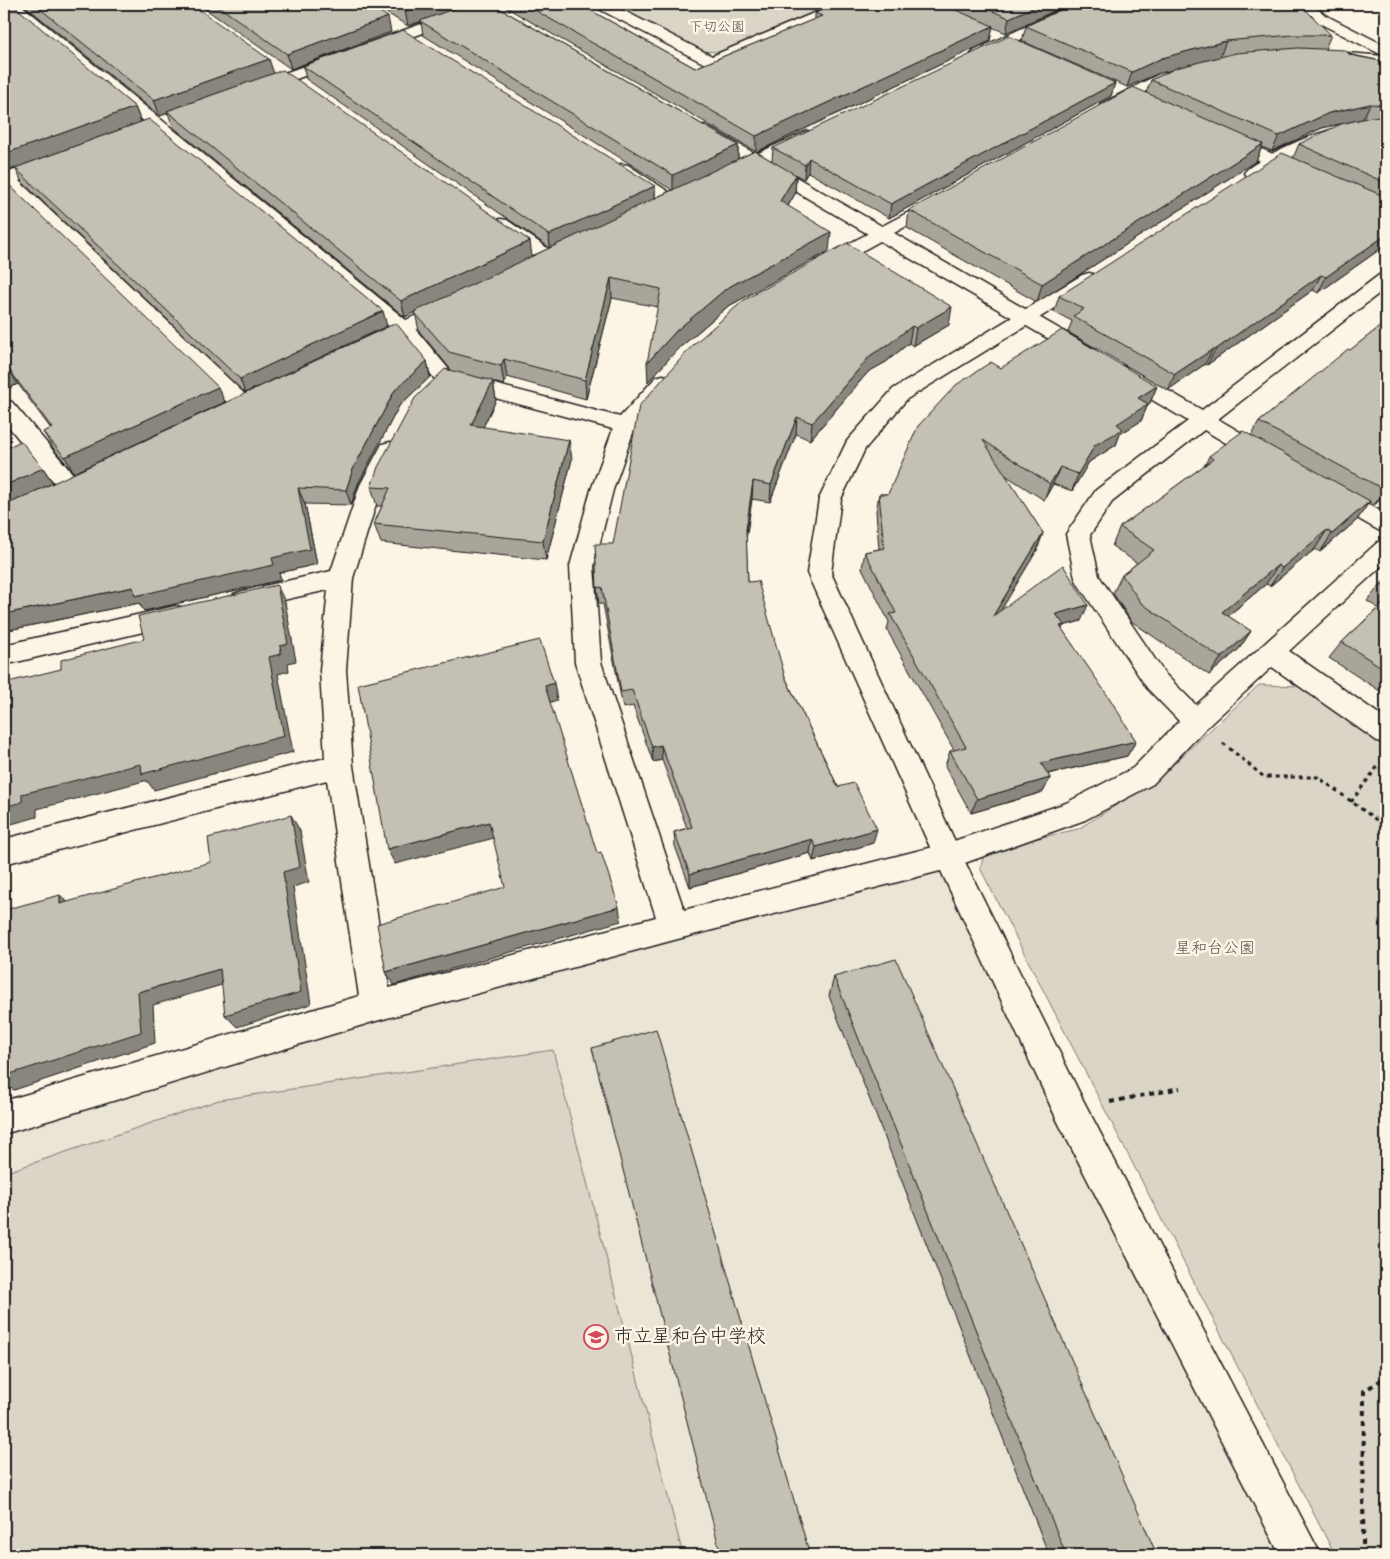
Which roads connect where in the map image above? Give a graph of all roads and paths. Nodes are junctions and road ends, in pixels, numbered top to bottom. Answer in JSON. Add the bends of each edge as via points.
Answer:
{"nodes":[{"id":1,"x":11,"y":4,"type":"edge"},
{"id":2,"x":487,"y":4,"type":"edge"},
{"id":3,"x":600,"y":4,"type":"edge"},
{"id":4,"x":847,"y":4,"type":"edge"},
{"id":5,"x":1084,"y":4,"type":"edge"},
{"id":6,"x":1304,"y":4,"type":"edge"},
{"id":7,"x":503,"y":15,"type":"edge"},
{"id":8,"x":391,"y":24,"type":"dead end"},
{"id":9,"x":407,"y":34,"type":"junction"},
{"id":10,"x":998,"y":37,"type":"junction"},
{"id":11,"x":424,"y":44,"type":"edge"},
{"id":12,"x":1024,"y":48,"type":"edge"},
{"id":13,"x":1386,"y":52,"type":"edge"},
{"id":14,"x":1318,"y":56,"type":"edge"},
{"id":15,"x":1386,"y":61,"type":"edge"},
{"id":16,"x":962,"y":62,"type":"edge"},
{"id":17,"x":273,"y":65,"type":"dead end"},
{"id":18,"x":1199,"y":66,"type":"edge"},
{"id":19,"x":289,"y":76,"type":"junction"},
{"id":20,"x":306,"y":88,"type":"edge"},
{"id":21,"x":245,"y":92,"type":"edge"},
{"id":22,"x":174,"y":118,"type":"edge"},
{"id":23,"x":1086,"y":119,"type":"edge"},
{"id":24,"x":689,"y":121,"type":"edge"},
{"id":25,"x":157,"y":124,"type":"junction"},
{"id":26,"x":1386,"y":128,"type":"edge"},
{"id":27,"x":819,"y":130,"type":"edge"},
{"id":28,"x":138,"y":131,"type":"edge"},
{"id":29,"x":1210,"y":132,"type":"edge"},
{"id":30,"x":72,"y":155,"type":"edge"},
{"id":31,"x":606,"y":158,"type":"edge"},
{"id":32,"x":756,"y":160,"type":"junction"},
{"id":33,"x":1273,"y":160,"type":"junction"},
{"id":34,"x":5,"y":177,"type":"edge"},
{"id":35,"x":1317,"y":179,"type":"edge"},
{"id":36,"x":714,"y":180,"type":"edge"},
{"id":37,"x":1232,"y":186,"type":"edge"},
{"id":38,"x":957,"y":190,"type":"edge"},
{"id":39,"x":654,"y":208,"type":"edge"},
{"id":40,"x":484,"y":213,"type":"edge"},
{"id":41,"x":880,"y":233,"type":"junction"},
{"id":42,"x":567,"y":250,"type":"edge"},
{"id":43,"x":549,"y":258,"type":"junction"},
{"id":44,"x":1110,"y":265,"type":"edge"},
{"id":45,"x":532,"y":266,"type":"edge"},
{"id":46,"x":803,"y":275,"type":"edge"},
{"id":47,"x":1386,"y":279,"type":"edge"},
{"id":48,"x":464,"y":299,"type":"edge"},
{"id":49,"x":1028,"y":318,"type":"junction"},
{"id":50,"x":404,"y":328,"type":"junction"},
{"id":51,"x":350,"y":354,"type":"edge"},
{"id":52,"x":673,"y":370,"type":"edge"},
{"id":53,"x":260,"y":396,"type":"edge"},
{"id":54,"x":4,"y":407,"type":"edge"},
{"id":55,"x":1202,"y":420,"type":"junction"},
{"id":56,"x":625,"y":425,"type":"junction"},
{"id":57,"x":401,"y":428,"type":"edge"},
{"id":58,"x":1286,"y":467,"type":"edge"},
{"id":59,"x":1311,"y":481,"type":"edge"},
{"id":60,"x":70,"y":486,"type":"edge"},
{"id":61,"x":1386,"y":524,"type":"edge"},
{"id":62,"x":1386,"y":548,"type":"edge"},
{"id":63,"x":341,"y":578,"type":"junction"},
{"id":64,"x":226,"y":604,"type":"edge"},
{"id":65,"x":197,"y":611,"type":"edge"},
{"id":66,"x":1272,"y":653,"type":"junction"},
{"id":67,"x":4,"y":655,"type":"edge"},
{"id":68,"x":1196,"y":721,"type":"junction"},
{"id":69,"x":1386,"y":733,"type":"edge"},
{"id":70,"x":1380,"y":763,"type":"dead end"},
{"id":71,"x":339,"y":766,"type":"junction"},
{"id":72,"x":1351,"y":802,"type":"junction"},
{"id":73,"x":1386,"y":827,"type":"edge"},
{"id":74,"x":4,"y":850,"type":"edge"},
{"id":75,"x":948,"y":856,"type":"junction"},
{"id":76,"x":674,"y":926,"type":"junction"},
{"id":77,"x":376,"y":1006,"type":"junction"},
{"id":78,"x":1180,"y":1088,"type":"dead end"},
{"id":79,"x":1070,"y":1110,"type":"junction"},
{"id":80,"x":4,"y":1118,"type":"edge"},
{"id":81,"x":1386,"y":1231,"type":"edge"},
{"id":82,"x":1386,"y":1243,"type":"edge"},
{"id":83,"x":1386,"y":1377,"type":"edge"},
{"id":84,"x":1301,"y":1555,"type":"edge"},
{"id":85,"x":1364,"y":1555,"type":"edge"}],
"edges":[{"from":1,"to":25,"type":"street"},
{"from":2,"to":7,"type":"street"},
{"from":2,"to":9,"type":"street"},
{"from":3,"to":4,"type":"street","via":[[710,62]]},
{"from":5,"to":10,"type":"street"},
{"from":6,"to":13,"type":"street","via":[[1320,18]]},
{"from":8,"to":9,"type":"street"},
{"from":9,"to":11,"type":"street"},
{"from":9,"to":19,"type":"street"},
{"from":10,"to":12,"type":"street"},
{"from":10,"to":16,"type":"street"},
{"from":14,"to":15,"type":"street"},
{"from":17,"to":19,"type":"street"},
{"from":18,"to":23,"type":"street","via":[[1172,74]]},
{"from":19,"to":20,"type":"street"},
{"from":19,"to":21,"type":"street"},
{"from":22,"to":25,"type":"street"},
{"from":24,"to":32,"type":"street"},
{"from":25,"to":28,"type":"street"},
{"from":25,"to":50,"type":"street"},
{"from":26,"to":33,"type":"street","via":[[1363,126],[1328,134]]},
{"from":27,"to":32,"type":"street"},
{"from":29,"to":33,"type":"street"},
{"from":30,"to":34,"type":"street"},
{"from":31,"to":39,"type":"street","via":[[680,196]]},
{"from":32,"to":36,"type":"street"},
{"from":32,"to":41,"type":"street"},
{"from":33,"to":35,"type":"street"},
{"from":33,"to":37,"type":"street"},
{"from":34,"to":53,"type":"street","via":[[233,408]]},
{"from":38,"to":41,"type":"street"},
{"from":40,"to":43,"type":"street"},
{"from":41,"to":46,"type":"street"},
{"from":41,"to":49,"type":"street"},
{"from":42,"to":43,"type":"street"},
{"from":43,"to":45,"type":"street"},
{"from":44,"to":49,"type":"street"},
{"from":47,"to":55,"type":"street"},
{"from":48,"to":50,"type":"street"},
{"from":49,"to":55,"type":"street"},
{"from":49,"to":75,"type":"street","via":[[900,394],[855,446],[828,509],[819,573]]},
{"from":50,"to":51,"type":"street"},
{"from":50,"to":56,"type":"street","via":[[438,385]]},
{"from":52,"to":56,"type":"street"},
{"from":54,"to":60,"type":"street"},
{"from":55,"to":58,"type":"street"},
{"from":55,"to":68,"type":"street","via":[[1104,496],[1078,534],[1087,578],[1156,681]]},
{"from":56,"to":76,"type":"street","via":[[602,490],[582,566],[588,662]]},
{"from":57,"to":63,"type":"street","via":[[371,485]]},
{"from":59,"to":61,"type":"street"},
{"from":62,"to":66,"type":"street"},
{"from":63,"to":64,"type":"street"},
{"from":63,"to":71,"type":"street","via":[[333,670]]},
{"from":65,"to":67,"type":"street"},
{"from":66,"to":68,"type":"street"},
{"from":66,"to":69,"type":"street"},
{"from":68,"to":72,"type":"path","via":[[1264,777],[1318,777]]},
{"from":68,"to":75,"type":"street","via":[[1143,776],[1134,781],[1075,812]]},
{"from":70,"to":72,"type":"path"},
{"from":71,"to":74,"type":"street"},
{"from":71,"to":77,"type":"street"},
{"from":72,"to":73,"type":"path"},
{"from":75,"to":76,"type":"street"},
{"from":75,"to":79,"type":"street"},
{"from":76,"to":77,"type":"street"},
{"from":77,"to":80,"type":"street"},
{"from":78,"to":79,"type":"path"},
{"from":79,"to":84,"type":"street"},
{"from":81,"to":82,"type":"path"},
{"from":83,"to":85,"type":"path","via":[[1364,1391]]}]}
